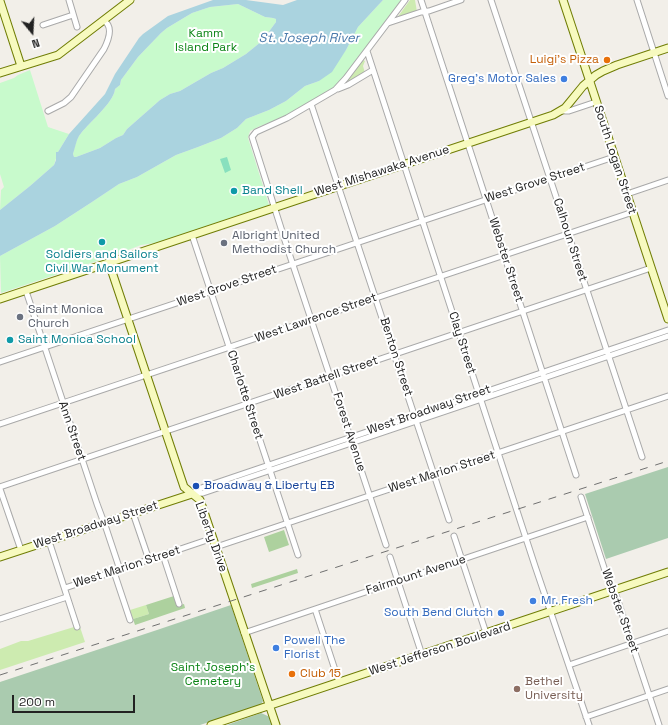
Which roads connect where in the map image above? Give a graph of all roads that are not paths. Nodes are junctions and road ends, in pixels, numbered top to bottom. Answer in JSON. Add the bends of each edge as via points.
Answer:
{"nodes":[{"id":1,"x":69,"y":0,"type":"edge"},
{"id":2,"x":130,"y":0,"type":"edge"},
{"id":3,"x":405,"y":0,"type":"edge"},
{"id":4,"x":421,"y":0,"type":"edge"},
{"id":5,"x":462,"y":0,"type":"edge"},
{"id":6,"x":491,"y":0,"type":"edge"},
{"id":7,"x":563,"y":0,"type":"edge"},
{"id":8,"x":636,"y":0,"type":"edge"},
{"id":9,"x":0,"y":2,"type":"edge"},
{"id":10,"x":425,"y":12,"type":"junction"},
{"id":11,"x":74,"y":15,"type":"junction"},
{"id":12,"x":104,"y":20,"type":"junction"},
{"id":13,"x":388,"y":23,"type":"junction"},
{"id":14,"x":43,"y":25,"type":"dead end"},
{"id":15,"x":77,"y":27,"type":"dead end"},
{"id":16,"x":668,"y":48,"type":"edge"},
{"id":17,"x":366,"y":51,"type":"junction"},
{"id":18,"x":654,"y":53,"type":"junction"},
{"id":19,"x":21,"y":66,"type":"junction"},
{"id":20,"x":373,"y":70,"type":"junction"},
{"id":21,"x":0,"y":73,"type":"edge"},
{"id":22,"x":589,"y":80,"type":"junction"},
{"id":23,"x":335,"y":90,"type":"junction"},
{"id":24,"x":668,"y":96,"type":"edge"},
{"id":25,"x":596,"y":102,"type":"junction"},
{"id":26,"x":312,"y":104,"type":"junction"},
{"id":27,"x":48,"y":111,"type":"dead end"},
{"id":28,"x":559,"y":111,"type":"junction"},
{"id":29,"x":531,"y":122,"type":"junction"},
{"id":30,"x":468,"y":143,"type":"junction"},
{"id":31,"x":614,"y":156,"type":"junction"},
{"id":32,"x":403,"y":164,"type":"junction"},
{"id":33,"x":550,"y":178,"type":"junction"},
{"id":34,"x":668,"y":180,"type":"edge"},
{"id":35,"x":339,"y":186,"type":"junction"},
{"id":36,"x":626,"y":194,"type":"junction"},
{"id":37,"x":486,"y":199,"type":"junction"},
{"id":38,"x":274,"y":207,"type":"junction"},
{"id":39,"x":633,"y":212,"type":"junction"},
{"id":40,"x":422,"y":220,"type":"junction"},
{"id":41,"x":568,"y":234,"type":"junction"},
{"id":42,"x":192,"y":235,"type":"junction"},
{"id":43,"x":358,"y":242,"type":"junction"},
{"id":44,"x":504,"y":255,"type":"junction"},
{"id":45,"x":109,"y":263,"type":"junction"},
{"id":46,"x":293,"y":263,"type":"junction"},
{"id":47,"x":651,"y":268,"type":"junction"},
{"id":48,"x":440,"y":276,"type":"junction"},
{"id":49,"x":587,"y":290,"type":"junction"},
{"id":50,"x":26,"y":291,"type":"junction"},
{"id":51,"x":210,"y":291,"type":"junction"},
{"id":52,"x":376,"y":297,"type":"junction"},
{"id":53,"x":0,"y":299,"type":"edge"},
{"id":54,"x":667,"y":310,"type":"edge"},
{"id":55,"x":523,"y":311,"type":"junction"},
{"id":56,"x":128,"y":319,"type":"junction"},
{"id":57,"x":312,"y":319,"type":"junction"},
{"id":58,"x":668,"y":319,"type":"edge"},
{"id":59,"x":668,"y":330,"type":"edge"},
{"id":60,"x":459,"y":333,"type":"junction"},
{"id":61,"x":668,"y":336,"type":"edge"},
{"id":62,"x":44,"y":347,"type":"junction"},
{"id":63,"x":229,"y":348,"type":"junction"},
{"id":64,"x":608,"y":353,"type":"junction"},
{"id":65,"x":395,"y":354,"type":"junction"},
{"id":66,"x":0,"y":362,"type":"edge"},
{"id":67,"x":544,"y":375,"type":"junction"},
{"id":68,"x":146,"y":376,"type":"junction"},
{"id":69,"x":330,"y":376,"type":"junction"},
{"id":70,"x":479,"y":396,"type":"junction"},
{"id":71,"x":668,"y":396,"type":"edge"},
{"id":72,"x":63,"y":403,"type":"junction"},
{"id":73,"x":248,"y":404,"type":"junction"},
{"id":74,"x":626,"y":410,"type":"junction"},
{"id":75,"x":415,"y":418,"type":"junction"},
{"id":76,"x":0,"y":424,"type":"edge"},
{"id":77,"x":562,"y":431,"type":"junction"},
{"id":78,"x":165,"y":432,"type":"junction"},
{"id":79,"x":351,"y":436,"type":"junction"},
{"id":80,"x":352,"y":442,"type":"junction"},
{"id":81,"x":498,"y":453,"type":"junction"},
{"id":82,"x":642,"y":457,"type":"dead end"},
{"id":83,"x":82,"y":460,"type":"junction"},
{"id":84,"x":269,"y":467,"type":"junction"},
{"id":85,"x":434,"y":474,"type":"junction"},
{"id":86,"x":576,"y":475,"type":"dead end"},
{"id":87,"x":0,"y":488,"type":"edge"},
{"id":88,"x":192,"y":494,"type":"junction"},
{"id":89,"x":370,"y":495,"type":"junction"},
{"id":90,"x":581,"y":497,"type":"dead end"},
{"id":91,"x":133,"y":513,"type":"junction"},
{"id":92,"x":588,"y":517,"type":"junction"},
{"id":93,"x":449,"y":520,"type":"dead end"},
{"id":94,"x":104,"y":523,"type":"junction"},
{"id":95,"x":287,"y":523,"type":"junction"},
{"id":96,"x":454,"y":536,"type":"dead end"},
{"id":97,"x":213,"y":538,"type":"junction"},
{"id":98,"x":526,"y":538,"type":"junction"},
{"id":99,"x":49,"y":541,"type":"junction"},
{"id":100,"x":386,"y":545,"type":"dead end"},
{"id":101,"x":216,"y":547,"type":"junction"},
{"id":102,"x":21,"y":550,"type":"junction"},
{"id":103,"x":163,"y":555,"type":"junction"},
{"id":104,"x":298,"y":556,"type":"dead end"},
{"id":105,"x":0,"y":557,"type":"edge"},
{"id":106,"x":390,"y":557,"type":"dead end"},
{"id":107,"x":462,"y":559,"type":"junction"},
{"id":108,"x":149,"y":560,"type":"junction"},
{"id":109,"x":120,"y":570,"type":"junction"},
{"id":110,"x":114,"y":572,"type":"junction"},
{"id":111,"x":668,"y":572,"type":"edge"},
{"id":112,"x":398,"y":580,"type":"junction"},
{"id":113,"x":65,"y":588,"type":"junction"},
{"id":114,"x":613,"y":590,"type":"junction"},
{"id":115,"x":67,"y":597,"type":"junction"},
{"id":116,"x":179,"y":604,"type":"dead end"},
{"id":117,"x":315,"y":609,"type":"junction"},
{"id":118,"x":551,"y":612,"type":"junction"},
{"id":119,"x":0,"y":619,"type":"edge"},
{"id":120,"x":130,"y":620,"type":"dead end"},
{"id":121,"x":77,"y":627,"type":"dead end"},
{"id":122,"x":668,"y":631,"type":"edge"},
{"id":123,"x":244,"y":633,"type":"junction"},
{"id":124,"x":486,"y":633,"type":"junction"},
{"id":125,"x":632,"y":643,"type":"junction"},
{"id":126,"x":422,"y":655,"type":"junction"},
{"id":127,"x":569,"y":664,"type":"junction"},
{"id":128,"x":339,"y":682,"type":"junction"},
{"id":129,"x":668,"y":689,"type":"edge"},
{"id":130,"x":650,"y":696,"type":"junction"},
{"id":131,"x":269,"y":706,"type":"junction"},
{"id":132,"x":586,"y":717,"type":"junction"},
{"id":133,"x":211,"y":725,"type":"edge"},
{"id":134,"x":276,"y":725,"type":"edge"},
{"id":135,"x":589,"y":725,"type":"edge"},
{"id":136,"x":659,"y":725,"type":"edge"}],
"edges":[{"from":1,"to":11,"type":"street"},
{"from":2,"to":12,"type":"street"},
{"from":3,"to":13,"type":"street"},
{"from":4,"to":10,"type":"street","name":"Webster Street"},
{"from":5,"to":10,"type":"street"},
{"from":6,"to":29,"type":"street","name":"Calhoun Street"},
{"from":7,"to":22,"type":"street","name":"South Logan Street"},
{"from":8,"to":18,"type":"street"},
{"from":9,"to":19,"type":"street"},
{"from":10,"to":13,"type":"street"},
{"from":10,"to":30,"type":"street","name":"Webster Street"},
{"from":11,"to":14,"type":"street"},
{"from":11,"to":15,"type":"street"},
{"from":12,"to":19,"type":"street","via":[[58,55]]},
{"from":12,"to":27,"type":"street","via":[[110,29],[108,43],[71,97]]},
{"from":13,"to":17,"type":"street"},
{"from":16,"to":18,"type":"street","name":"West Mishawaka Avenue"},
{"from":17,"to":20,"type":"street","name":"Clay Street"},
{"from":17,"to":23,"type":"street"},
{"from":18,"to":22,"type":"street","name":"West Mishawaka Avenue","via":[[609,68]]},
{"from":18,"to":24,"type":"street"},
{"from":19,"to":21,"type":"street"},
{"from":20,"to":23,"type":"street"},
{"from":20,"to":32,"type":"street","name":"Clay Street"},
{"from":22,"to":25,"type":"street","name":"South Logan Street"},
{"from":22,"to":28,"type":"street","name":"West Mishawaka Avenue"},
{"from":23,"to":26,"type":"street"},
{"from":25,"to":28,"type":"street","name":"West Mishawaka Avenue","via":[[569,111]]},
{"from":25,"to":31,"type":"street","name":"South Logan Street"},
{"from":26,"to":35,"type":"street","name":"Benton Street"},
{"from":26,"to":38,"type":"street","name":"Forest Avenue","via":[[256,132],[252,137]]},
{"from":28,"to":29,"type":"street","name":"West Mishawaka Avenue"},
{"from":29,"to":30,"type":"street","name":"West Mishawaka Avenue"},
{"from":29,"to":33,"type":"street","name":"Calhoun Street"},
{"from":30,"to":32,"type":"street","name":"West Mishawaka Avenue"},
{"from":30,"to":37,"type":"street","name":"Webster Street"},
{"from":31,"to":33,"type":"street","name":"West Grove Street"},
{"from":31,"to":36,"type":"street","name":"South Logan Street"},
{"from":32,"to":35,"type":"street","name":"West Mishawaka Avenue"},
{"from":32,"to":40,"type":"street","name":"Clay Street"},
{"from":33,"to":37,"type":"street","name":"West Grove Street"},
{"from":33,"to":41,"type":"street","name":"Calhoun Street"},
{"from":34,"to":36,"type":"street"},
{"from":35,"to":38,"type":"street","name":"West Mishawaka Avenue"},
{"from":35,"to":43,"type":"street","name":"Benton Street"},
{"from":36,"to":39,"type":"street","name":"South Logan Street"},
{"from":37,"to":40,"type":"street","name":"West Grove Street"},
{"from":37,"to":44,"type":"street","name":"Webster Street"},
{"from":38,"to":42,"type":"street","name":"West Mishawaka Avenue"},
{"from":38,"to":46,"type":"street","name":"Forest Avenue"},
{"from":39,"to":41,"type":"street","name":"West Lawrence Street"},
{"from":39,"to":47,"type":"street","name":"South Logan Street"},
{"from":40,"to":43,"type":"street","name":"West Grove Street"},
{"from":40,"to":48,"type":"street","name":"Clay Street"},
{"from":41,"to":44,"type":"street","name":"West Lawrence Street"},
{"from":41,"to":49,"type":"street","name":"Calhoun Street"},
{"from":42,"to":45,"type":"street","name":"West Mishawaka Avenue"},
{"from":42,"to":51,"type":"street","name":"Charlotte Street"},
{"from":43,"to":46,"type":"street","name":"West Grove Street"},
{"from":43,"to":52,"type":"street","name":"Benton Street"},
{"from":44,"to":48,"type":"street","name":"West Lawrence Street"},
{"from":44,"to":55,"type":"street","name":"Webster Street"},
{"from":45,"to":50,"type":"street","name":"West Mishawaka Avenue"},
{"from":45,"to":56,"type":"street","name":"Liberty Drive"},
{"from":46,"to":51,"type":"street","name":"West Grove Street"},
{"from":46,"to":57,"type":"street","name":"Forest Avenue"},
{"from":47,"to":49,"type":"street","name":"West Battell Street"},
{"from":47,"to":54,"type":"street","name":"South Logan Street"},
{"from":48,"to":52,"type":"street","name":"West Lawrence Street"},
{"from":48,"to":60,"type":"street","name":"Clay Street"},
{"from":49,"to":55,"type":"street","name":"West Battell Street"},
{"from":49,"to":64,"type":"street","name":"Calhoun Street"},
{"from":50,"to":53,"type":"street","name":"West Mishawaka Avenue"},
{"from":50,"to":62,"type":"street","name":"Ann Street"},
{"from":51,"to":56,"type":"street","name":"West Grove Street"},
{"from":51,"to":63,"type":"street","name":"Charlotte Street"},
{"from":52,"to":57,"type":"street","name":"West Lawrence Street"},
{"from":52,"to":65,"type":"street","name":"Benton Street"},
{"from":54,"to":58,"type":"street","name":"South Logan Street"},
{"from":55,"to":60,"type":"street","name":"West Battell Street"},
{"from":55,"to":67,"type":"street","name":"Webster Street"},
{"from":56,"to":62,"type":"street","name":"West Grove Street"},
{"from":56,"to":68,"type":"street","name":"Liberty Drive"},
{"from":57,"to":63,"type":"street","name":"West Lawrence Street"},
{"from":57,"to":69,"type":"street","name":"Forest Avenue"},
{"from":59,"to":64,"type":"street","name":"West Broadway Street"},
{"from":60,"to":65,"type":"street","name":"West Battell Street"},
{"from":60,"to":70,"type":"street","name":"Clay Street"},
{"from":61,"to":64,"type":"street","name":"West Broadway Street"},
{"from":62,"to":66,"type":"street","name":"West Grove Street"},
{"from":62,"to":72,"type":"street","name":"Ann Street"},
{"from":63,"to":68,"type":"street","name":"West Lawrence Street"},
{"from":63,"to":73,"type":"street","name":"Charlotte Street"},
{"from":64,"to":67,"type":"street","name":"West Broadway Street"},
{"from":64,"to":74,"type":"street","name":"Calhoun Street"},
{"from":65,"to":69,"type":"street","name":"West Battell Street"},
{"from":65,"to":75,"type":"street","name":"Benton Street"},
{"from":67,"to":70,"type":"street","name":"West Broadway Street"},
{"from":67,"to":77,"type":"street","name":"Webster Street"},
{"from":68,"to":72,"type":"street","name":"West Lawrence Street"},
{"from":68,"to":78,"type":"street","name":"Liberty Drive"},
{"from":69,"to":73,"type":"street","name":"West Battell Street"},
{"from":69,"to":79,"type":"street","name":"Forest Avenue"},
{"from":70,"to":75,"type":"street","name":"West Broadway Street"},
{"from":70,"to":81,"type":"street","name":"Clay Street"},
{"from":71,"to":74,"type":"street","name":"West Marion Street"},
{"from":72,"to":76,"type":"street","name":"West Lawrence Street"},
{"from":72,"to":83,"type":"street","name":"Ann Street"},
{"from":73,"to":78,"type":"street","name":"West Battell Street"},
{"from":73,"to":84,"type":"street","name":"Charlotte Street"},
{"from":74,"to":77,"type":"street","name":"West Marion Street"},
{"from":74,"to":82,"type":"street","name":"Calhoun Street"},
{"from":75,"to":79,"type":"street","name":"West Broadway Street"},
{"from":75,"to":80,"type":"street","name":"West Broadway Street"},
{"from":75,"to":85,"type":"street","name":"Benton Street"},
{"from":77,"to":81,"type":"street","name":"West Marion Street"},
{"from":77,"to":86,"type":"street","name":"Webster Street"},
{"from":78,"to":83,"type":"street","name":"West Battell Street"},
{"from":78,"to":88,"type":"street","name":"Liberty Drive","via":[[184,487]]},
{"from":79,"to":80,"type":"street","name":"Forest Avenue"},
{"from":79,"to":84,"type":"street","name":"West Broadway Street"},
{"from":80,"to":84,"type":"street","name":"West Broadway Street"},
{"from":80,"to":89,"type":"street","name":"Forest Avenue"},
{"from":81,"to":85,"type":"street","name":"West Marion Street"},
{"from":81,"to":98,"type":"street","name":"Clay Street"},
{"from":83,"to":87,"type":"street","name":"West Battell Street"},
{"from":83,"to":94,"type":"street","name":"Ann Street"},
{"from":84,"to":88,"type":"street","name":"West Broadway Street","via":[[203,493]]},
{"from":84,"to":95,"type":"street","name":"Charlotte Street"},
{"from":85,"to":89,"type":"street","name":"West Marion Street"},
{"from":85,"to":93,"type":"street","name":"Benton Street"},
{"from":87,"to":102,"type":"street"},
{"from":88,"to":91,"type":"street","name":"West Broadway Street"},
{"from":88,"to":97,"type":"street","name":"Liberty Drive","via":[[200,500]]},
{"from":89,"to":95,"type":"street","name":"West Marion Street"},
{"from":89,"to":100,"type":"street","name":"Forest Avenue"},
{"from":90,"to":92,"type":"street","name":"Webster Street"},
{"from":91,"to":94,"type":"street","name":"West Broadway Street"},
{"from":91,"to":108,"type":"street"},
{"from":92,"to":98,"type":"street","name":"Fairmount Avenue"},
{"from":92,"to":114,"type":"street","name":"Webster Street"},
{"from":94,"to":99,"type":"street","name":"West Broadway Street"},
{"from":94,"to":109,"type":"street","name":"Ann Street"},
{"from":95,"to":101,"type":"street","name":"West Marion Street"},
{"from":95,"to":104,"type":"street","name":"Charlotte Street"},
{"from":96,"to":107,"type":"street"},
{"from":97,"to":101,"type":"street","name":"Liberty Drive"},
{"from":97,"to":103,"type":"street","name":"West Marion Street"},
{"from":98,"to":107,"type":"street","name":"Fairmount Avenue"},
{"from":98,"to":118,"type":"street","name":"Clay Street"},
{"from":99,"to":102,"type":"street","name":"West Broadway Street"},
{"from":99,"to":113,"type":"street"},
{"from":101,"to":123,"type":"street","name":"Liberty Drive"},
{"from":102,"to":105,"type":"street","name":"West Broadway Street"},
{"from":103,"to":108,"type":"street","name":"West Marion Street"},
{"from":103,"to":116,"type":"street"},
{"from":106,"to":112,"type":"street"},
{"from":107,"to":112,"type":"street","name":"Fairmount Avenue"},
{"from":107,"to":124,"type":"street"},
{"from":108,"to":109,"type":"street","name":"West Marion Street"},
{"from":109,"to":110,"type":"street","name":"West Marion Street"},
{"from":110,"to":113,"type":"street","name":"West Marion Street"},
{"from":110,"to":120,"type":"street"},
{"from":111,"to":114,"type":"street","name":"West Jefferson Boulevard"},
{"from":112,"to":117,"type":"street","name":"Fairmount Avenue"},
{"from":112,"to":126,"type":"street"},
{"from":113,"to":115,"type":"street"},
{"from":114,"to":118,"type":"street","name":"West Jefferson Boulevard"},
{"from":114,"to":125,"type":"street","name":"Webster Street"},
{"from":115,"to":119,"type":"street","name":"West Marion Street"},
{"from":115,"to":121,"type":"street"},
{"from":117,"to":123,"type":"street","name":"Fairmount Avenue"},
{"from":117,"to":128,"type":"street"},
{"from":118,"to":124,"type":"street","name":"West Jefferson Boulevard"},
{"from":118,"to":127,"type":"street","name":"Clay Street"},
{"from":122,"to":125,"type":"street"},
{"from":123,"to":131,"type":"street","name":"Liberty Drive"},
{"from":124,"to":126,"type":"street","name":"West Jefferson Boulevard"},
{"from":125,"to":127,"type":"street"},
{"from":125,"to":130,"type":"street","name":"Webster Street"},
{"from":126,"to":128,"type":"street","name":"West Jefferson Boulevard"},
{"from":127,"to":132,"type":"street","name":"Clay Street"},
{"from":128,"to":131,"type":"street","name":"West Jefferson Boulevard"},
{"from":129,"to":130,"type":"street"},
{"from":130,"to":132,"type":"street"},
{"from":130,"to":136,"type":"street","name":"Webster Street"},
{"from":131,"to":133,"type":"street","name":"West Jefferson Boulevard"},
{"from":131,"to":134,"type":"street","name":"Liberty Drive"},
{"from":132,"to":135,"type":"street","name":"Clay Street"}]}
